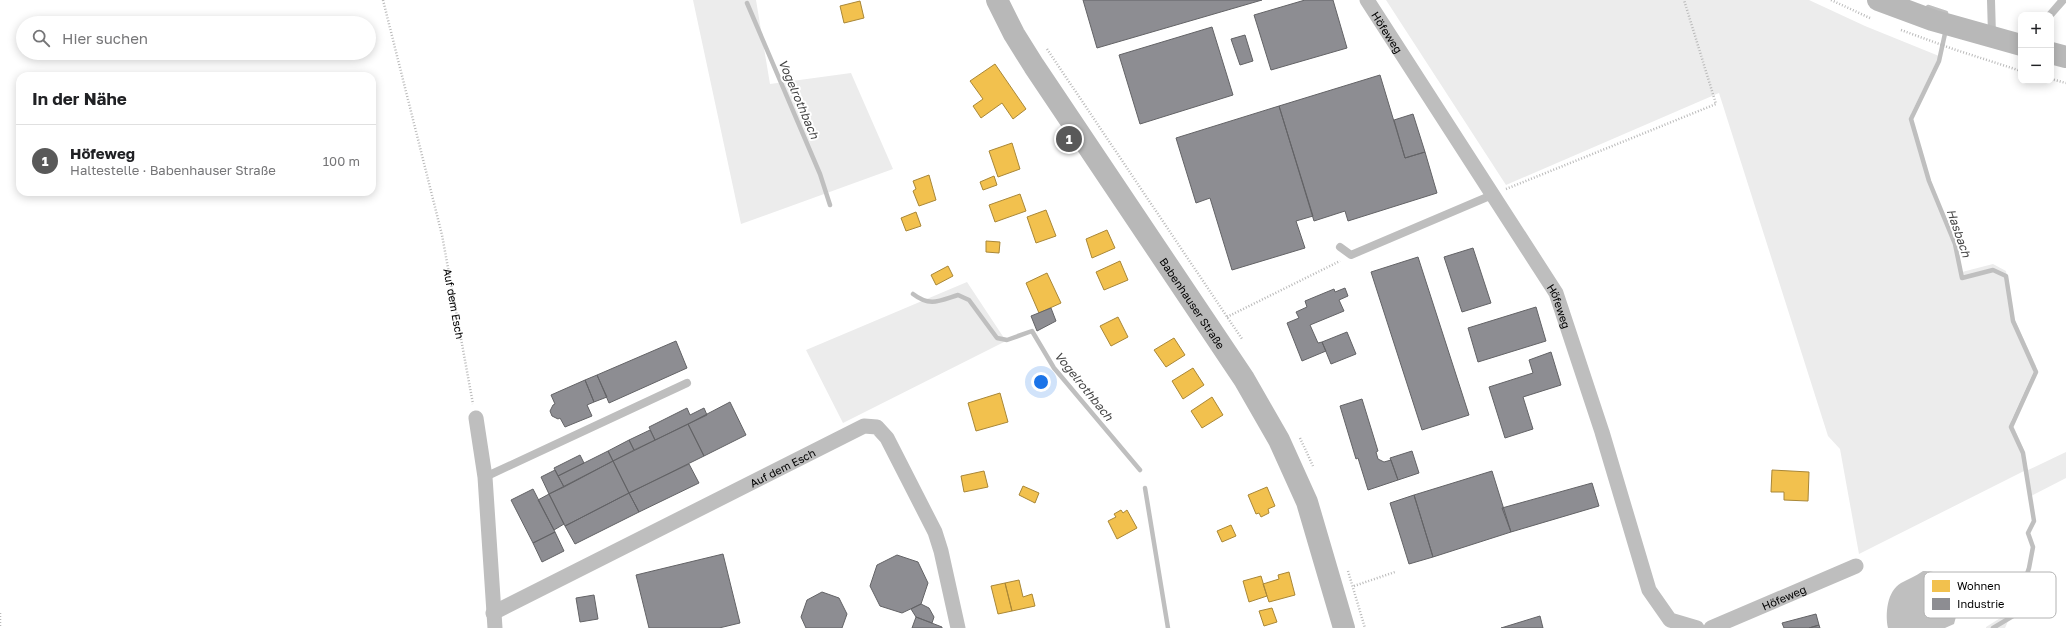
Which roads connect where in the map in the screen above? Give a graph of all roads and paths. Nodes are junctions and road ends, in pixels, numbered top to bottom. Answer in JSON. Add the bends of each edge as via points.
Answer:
{"nodes":[{"id":1,"x":383,"y":0,"type":"edge"},
{"id":2,"x":997,"y":0,"type":"edge"},
{"id":3,"x":1367,"y":0,"type":"edge"},
{"id":4,"x":1684,"y":0,"type":"edge"},
{"id":5,"x":1878,"y":0,"type":"edge"},
{"id":6,"x":1991,"y":0,"type":"edge"},
{"id":7,"x":2063,"y":0,"type":"edge"},
{"id":8,"x":2053,"y":12,"type":"edge"},
{"id":9,"x":1992,"y":37,"type":"junction"},
{"id":10,"x":1931,"y":42,"type":"dead end"},
{"id":11,"x":2018,"y":44,"type":"edge"},
{"id":12,"x":2054,"y":54,"type":"edge"},
{"id":13,"x":2066,"y":57,"type":"edge"},
{"id":14,"x":2018,"y":70,"type":"edge"},
{"id":15,"x":2054,"y":80,"type":"edge"},
{"id":16,"x":2066,"y":83,"type":"edge"},
{"id":17,"x":1492,"y":195,"type":"junction"},
{"id":18,"x":1340,"y":247,"type":"dead end"},
{"id":19,"x":1351,"y":255,"type":"junction"},
{"id":20,"x":1227,"y":317,"type":"dead end"},
{"id":21,"x":687,"y":383,"type":"dead end"},
{"id":22,"x":476,"y":418,"type":"joint"},
{"id":23,"x":485,"y":477,"type":"junction"},
{"id":24,"x":1856,"y":566,"type":"dead end"},
{"id":25,"x":1395,"y":572,"type":"dead end"},
{"id":26,"x":1354,"y":586,"type":"dead end"},
{"id":27,"x":0,"y":613,"type":"edge"},
{"id":28,"x":494,"y":621,"type":"edge"},
{"id":29,"x":1670,"y":624,"type":"edge"},
{"id":30,"x":0,"y":628,"type":"edge"},
{"id":31,"x":958,"y":628,"type":"edge"},
{"id":32,"x":1344,"y":628,"type":"edge"},
{"id":33,"x":1697,"y":628,"type":"edge"},
{"id":34,"x":1711,"y":628,"type":"edge"}],
"edges":[{"from":1,"to":22,"type":"path","name":"Auf dem Esch","via":[[442,235]]},
{"from":2,"to":32,"type":"main road","name":"Babenhauser Straße","via":[[1030,59],[1244,379],[1279,440],[1307,502]]},
{"from":3,"to":17,"type":"street","name":"Höfeweg"},
{"from":4,"to":17,"type":"path","via":[[1716,104]]},
{"from":5,"to":9,"type":"main road","via":[[1932,20]]},
{"from":6,"to":9,"type":"lane"},
{"from":7,"to":8,"type":"lane"},
{"from":9,"to":11,"type":"main road"},
{"from":10,"to":14,"type":"path"},
{"from":12,"to":13,"type":"main road"},
{"from":15,"to":16,"type":"path"},
{"from":17,"to":19,"type":"lane"},
{"from":17,"to":29,"type":"street","name":"Höfeweg","via":[[1556,292],[1602,432],[1649,590]]},
{"from":18,"to":19,"type":"lane"},
{"from":19,"to":20,"type":"path"},
{"from":21,"to":23,"type":"lane"},
{"from":22,"to":23,"type":"street","name":"Auf dem Esch"},
{"from":23,"to":28,"type":"street","name":"Auf dem Esch"},
{"from":24,"to":34,"type":"street","name":"Höfeweg"},
{"from":25,"to":26,"type":"path"},
{"from":27,"to":30,"type":"path"},
{"from":28,"to":31,"type":"street","name":"Auf dem Esch","via":[[864,426],[877,427],[887,438],[935,532]]},
{"from":29,"to":33,"type":"street","name":"Höfeweg"}]}
